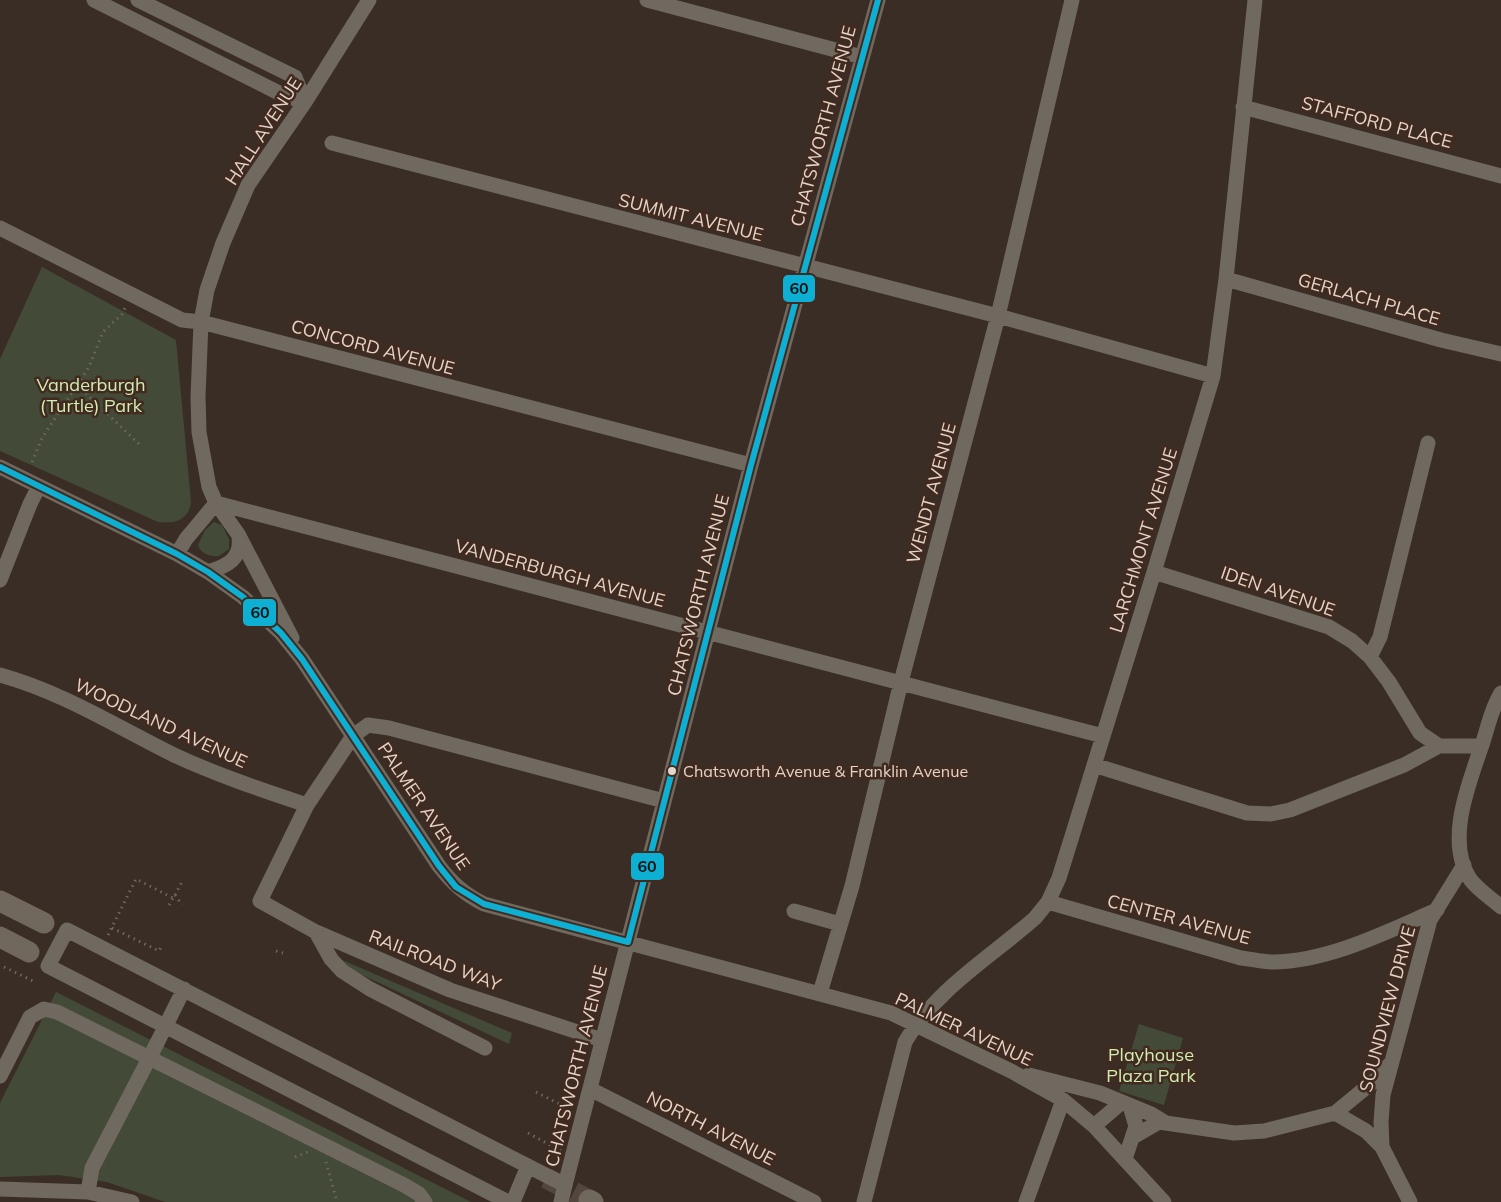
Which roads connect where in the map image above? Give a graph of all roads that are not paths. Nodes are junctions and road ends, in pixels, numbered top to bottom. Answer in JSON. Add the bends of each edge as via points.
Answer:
{"nodes":[{"id":1,"x":94,"y":0,"type":"edge"},
{"id":2,"x":138,"y":0,"type":"edge"},
{"id":3,"x":369,"y":0,"type":"edge"},
{"id":4,"x":647,"y":0,"type":"edge"},
{"id":5,"x":878,"y":0,"type":"edge"},
{"id":6,"x":1072,"y":0,"type":"edge"},
{"id":7,"x":1255,"y":0,"type":"edge"},
{"id":8,"x":862,"y":57,"type":"junction"},
{"id":9,"x":305,"y":102,"type":"junction"},
{"id":10,"x":1243,"y":107,"type":"junction"},
{"id":11,"x":332,"y":143,"type":"dead end"},
{"id":12,"x":1501,"y":176,"type":"edge"},
{"id":13,"x":0,"y":228,"type":"edge"},
{"id":14,"x":805,"y":266,"type":"junction"},
{"id":15,"x":1226,"y":279,"type":"junction"},
{"id":16,"x":998,"y":316,"type":"junction"},
{"id":17,"x":201,"y":322,"type":"junction"},
{"id":18,"x":1501,"y":354,"type":"edge"},
{"id":19,"x":1213,"y":376,"type":"junction"},
{"id":20,"x":1428,"y":443,"type":"dead end"},
{"id":21,"x":751,"y":465,"type":"junction"},
{"id":22,"x":0,"y":467,"type":"edge"},
{"id":23,"x":39,"y":486,"type":"junction"},
{"id":24,"x":216,"y":503,"type":"junction"},
{"id":25,"x":238,"y":534,"type":"junction"},
{"id":26,"x":177,"y":554,"type":"junction"},
{"id":27,"x":208,"y":572,"type":"junction"},
{"id":28,"x":1154,"y":572,"type":"junction"},
{"id":29,"x":0,"y":580,"type":"edge"},
{"id":30,"x":710,"y":632,"type":"junction"},
{"id":31,"x":1370,"y":657,"type":"junction"},
{"id":32,"x":302,"y":659,"type":"junction"},
{"id":33,"x":0,"y":675,"type":"edge"},
{"id":34,"x":901,"y":682,"type":"junction"},
{"id":35,"x":1501,"y":693,"type":"edge"},
{"id":36,"x":353,"y":736,"type":"junction"},
{"id":37,"x":1104,"y":736,"type":"junction"},
{"id":38,"x":1439,"y":746,"type":"junction"},
{"id":39,"x":1481,"y":746,"type":"junction"},
{"id":40,"x":1094,"y":765,"type":"junction"},
{"id":41,"x":664,"y":801,"type":"junction"},
{"id":42,"x":307,"y":805,"type":"junction"},
{"id":43,"x":1464,"y":865,"type":"junction"},
{"id":44,"x":0,"y":901,"type":"edge"},
{"id":45,"x":1048,"y":902,"type":"junction"},
{"id":46,"x":1501,"y":907,"type":"edge"},
{"id":47,"x":1437,"y":910,"type":"junction"},
{"id":48,"x":794,"y":911,"type":"dead end"},
{"id":49,"x":44,"y":923,"type":"dead end"},
{"id":50,"x":840,"y":924,"type":"junction"},
{"id":51,"x":316,"y":932,"type":"junction"},
{"id":52,"x":0,"y":937,"type":"edge"},
{"id":53,"x":628,"y":942,"type":"junction"},
{"id":54,"x":29,"y":952,"type":"dead end"},
{"id":55,"x":184,"y":989,"type":"junction"},
{"id":56,"x":820,"y":993,"type":"junction"},
{"id":57,"x":916,"y":1024,"type":"junction"},
{"id":58,"x":166,"y":1025,"type":"junction"},
{"id":59,"x":602,"y":1040,"type":"junction"},
{"id":60,"x":485,"y":1048,"type":"dead end"},
{"id":61,"x":1395,"y":1055,"type":"junction"},
{"id":62,"x":1011,"y":1071,"type":"junction"},
{"id":63,"x":0,"y":1076,"type":"edge"},
{"id":64,"x":590,"y":1089,"type":"junction"},
{"id":65,"x":1063,"y":1100,"type":"junction"},
{"id":66,"x":1126,"y":1104,"type":"junction"},
{"id":67,"x":1335,"y":1113,"type":"junction"},
{"id":68,"x":1164,"y":1122,"type":"junction"},
{"id":69,"x":1094,"y":1125,"type":"junction"},
{"id":70,"x":1133,"y":1137,"type":"junction"},
{"id":71,"x":1382,"y":1147,"type":"junction"},
{"id":72,"x":1125,"y":1159,"type":"junction"},
{"id":73,"x":528,"y":1166,"type":"junction"},
{"id":74,"x":565,"y":1185,"type":"junction"},
{"id":75,"x":0,"y":1189,"type":"edge"},
{"id":76,"x":88,"y":1192,"type":"junction"},
{"id":77,"x":42,"y":1196,"type":"edge"},
{"id":78,"x":132,"y":1202,"type":"edge"},
{"id":79,"x":425,"y":1202,"type":"edge"},
{"id":80,"x":508,"y":1202,"type":"edge"},
{"id":81,"x":513,"y":1202,"type":"edge"},
{"id":82,"x":561,"y":1202,"type":"edge"},
{"id":83,"x":814,"y":1202,"type":"edge"},
{"id":84,"x":864,"y":1202,"type":"edge"},
{"id":85,"x":1026,"y":1202,"type":"edge"},
{"id":86,"x":1164,"y":1202,"type":"edge"},
{"id":87,"x":1410,"y":1202,"type":"edge"}],
"edges":[{"from":1,"to":9,"type":"street","via":[[283,95]]},
{"from":2,"to":9,"type":"street","via":[[295,77]]},
{"from":3,"to":9,"type":"street","name":"HALL AVENUE"},
{"from":4,"to":8,"type":"street"},
{"from":5,"to":8,"type":"street","name":"CHATSWORTH AVENUE"},
{"from":6,"to":16,"type":"street","name":"WENDT AVENUE"},
{"from":7,"to":10,"type":"street","name":"LARCHMONT AVENUE"},
{"from":8,"to":14,"type":"street","name":"CHATSWORTH AVENUE"},
{"from":9,"to":17,"type":"street","name":"HALL AVENUE","via":[[248,185],[213,271]]},
{"from":10,"to":12,"type":"street","name":"STAFFORD PLACE"},
{"from":10,"to":15,"type":"street","name":"LARCHMONT AVENUE"},
{"from":11,"to":14,"type":"street","name":"SUMMIT AVENUE"},
{"from":13,"to":17,"type":"street","name":"CONCORD AVENUE","via":[[182,320]]},
{"from":14,"to":16,"type":"street","name":"SUMMIT AVENUE"},
{"from":14,"to":21,"type":"street","name":"CHATSWORTH AVENUE"},
{"from":15,"to":18,"type":"street","name":"GERLACH PLACE"},
{"from":15,"to":19,"type":"street","name":"LARCHMONT AVENUE"},
{"from":16,"to":19,"type":"street","name":"SUMMIT AVENUE"},
{"from":16,"to":34,"type":"street","name":"WENDT AVENUE"},
{"from":17,"to":21,"type":"street","name":"CONCORD AVENUE"},
{"from":17,"to":24,"type":"street","name":"HALL AVENUE","via":[[199,432],[209,487]]},
{"from":19,"to":28,"type":"street","name":"LARCHMONT AVENUE"},
{"from":20,"to":31,"type":"street","via":[[1380,637]]},
{"from":21,"to":30,"type":"street","name":"CHATSWORTH AVENUE"},
{"from":22,"to":23,"type":"street","name":"PALMER AVENUE"},
{"from":23,"to":26,"type":"street","name":"PALMER AVENUE"},
{"from":23,"to":29,"type":"street"},
{"from":24,"to":25,"type":"street","name":"HALL AVENUE"},
{"from":24,"to":26,"type":"street"},
{"from":24,"to":30,"type":"street","name":"VANDERBURGH AVENUE"},
{"from":25,"to":27,"type":"street","via":[[240,547],[236,557]]},
{"from":25,"to":32,"type":"street","name":"HALL AVENUE"},
{"from":26,"to":27,"type":"street","name":"PALMER AVENUE"},
{"from":27,"to":32,"type":"street","name":"PALMER AVENUE","via":[[243,597]]},
{"from":28,"to":31,"type":"street","name":"IDEN AVENUE","via":[[1329,627]]},
{"from":28,"to":37,"type":"street","name":"LARCHMONT AVENUE"},
{"from":30,"to":34,"type":"street","name":"VANDERBURGH AVENUE"},
{"from":30,"to":41,"type":"street","name":"CHATSWORTH AVENUE"},
{"from":31,"to":38,"type":"street","name":"IDEN AVENUE","via":[[1420,733]]},
{"from":32,"to":36,"type":"street","name":"PALMER AVENUE"},
{"from":33,"to":42,"type":"street","name":"WOODLAND AVENUE","via":[[64,699],[177,756]]},
{"from":34,"to":37,"type":"street","name":"VANDERBURGH AVENUE"},
{"from":34,"to":50,"type":"street","name":"WENDT AVENUE"},
{"from":35,"to":39,"type":"street"},
{"from":36,"to":41,"type":"street","via":[[368,725],[389,728]]},
{"from":36,"to":42,"type":"street"},
{"from":36,"to":53,"type":"street","name":"PALMER AVENUE","via":[[456,887],[484,904]]},
{"from":37,"to":40,"type":"street","name":"LARCHMONT AVENUE"},
{"from":38,"to":39,"type":"street"},
{"from":38,"to":40,"type":"street","via":[[1350,788],[1270,814],[1247,813]]},
{"from":39,"to":43,"type":"street","via":[[1460,825]]},
{"from":40,"to":45,"type":"street","name":"LARCHMONT AVENUE","via":[[1059,879]]},
{"from":41,"to":53,"type":"street","name":"CHATSWORTH AVENUE"},
{"from":42,"to":51,"type":"street","name":"RAILROAD WAY","via":[[260,901]]},
{"from":43,"to":46,"type":"street","via":[[1471,879]]},
{"from":43,"to":47,"type":"street","name":"SOUNDVIEW DRIVE"},
{"from":44,"to":49,"type":"highway"},
{"from":45,"to":47,"type":"street","name":"CENTER AVENUE","via":[[1241,958],[1272,962],[1322,955]]},
{"from":45,"to":57,"type":"street","name":"LARCHMONT AVENUE","via":[[1035,918],[941,995]]},
{"from":47,"to":61,"type":"street","name":"SOUNDVIEW DRIVE","via":[[1430,920]]},
{"from":48,"to":50,"type":"street"},
{"from":50,"to":56,"type":"street","name":"WENDT AVENUE"},
{"from":51,"to":59,"type":"street","name":"RAILROAD WAY","via":[[450,990]]},
{"from":51,"to":60,"type":"street","via":[[342,972]]},
{"from":52,"to":54,"type":"highway"},
{"from":53,"to":56,"type":"street","name":"PALMER AVENUE"},
{"from":53,"to":59,"type":"street","name":"CHATSWORTH AVENUE"},
{"from":55,"to":58,"type":"street"},
{"from":55,"to":58,"type":"street","via":[[67,930],[48,966]]},
{"from":55,"to":73,"type":"street"},
{"from":56,"to":57,"type":"street","name":"PALMER AVENUE"},
{"from":57,"to":62,"type":"street","name":"PALMER AVENUE"},
{"from":57,"to":84,"type":"street","name":"LARCHMONT AVENUE","via":[[905,1042]]},
{"from":58,"to":76,"type":"street","bridge":true,"via":[[92,1168]]},
{"from":58,"to":80,"type":"street"},
{"from":59,"to":64,"type":"street","name":"CHATSWORTH AVENUE"},
{"from":61,"to":67,"type":"street","via":[[1380,1076]]},
{"from":61,"to":71,"type":"street","name":"SOUNDVIEW DRIVE","via":[[1383,1095]]},
{"from":62,"to":65,"type":"street","name":"PALMER AVENUE"},
{"from":62,"to":66,"type":"street","via":[[1083,1087]]},
{"from":63,"to":79,"type":"street","via":[[30,1017],[44,1009],[404,1185]]},
{"from":64,"to":74,"type":"street","name":"CHATSWORTH AVENUE"},
{"from":64,"to":83,"type":"street","name":"NORTH AVENUE"},
{"from":65,"to":69,"type":"street","name":"PALMER AVENUE"},
{"from":65,"to":85,"type":"street"},
{"from":66,"to":68,"type":"street"},
{"from":66,"to":69,"type":"street"},
{"from":66,"to":70,"type":"street","via":[[1136,1126]]},
{"from":67,"to":68,"type":"street","via":[[1264,1131],[1234,1133]]},
{"from":67,"to":71,"type":"street","via":[[1366,1131]]},
{"from":68,"to":70,"type":"street"},
{"from":69,"to":72,"type":"street","name":"PALMER AVENUE"},
{"from":70,"to":72,"type":"street"},
{"from":71,"to":87,"type":"street","name":"SOUNDVIEW DRIVE"},
{"from":72,"to":86,"type":"street","name":"PALMER AVENUE"},
{"from":73,"to":74,"type":"street"},
{"from":73,"to":81,"type":"street"},
{"from":74,"to":82,"type":"street","name":"CHATSWORTH AVENUE","bridge":true},
{"from":75,"to":77,"type":"street"},
{"from":76,"to":77,"type":"street"},
{"from":76,"to":78,"type":"street"}]}
